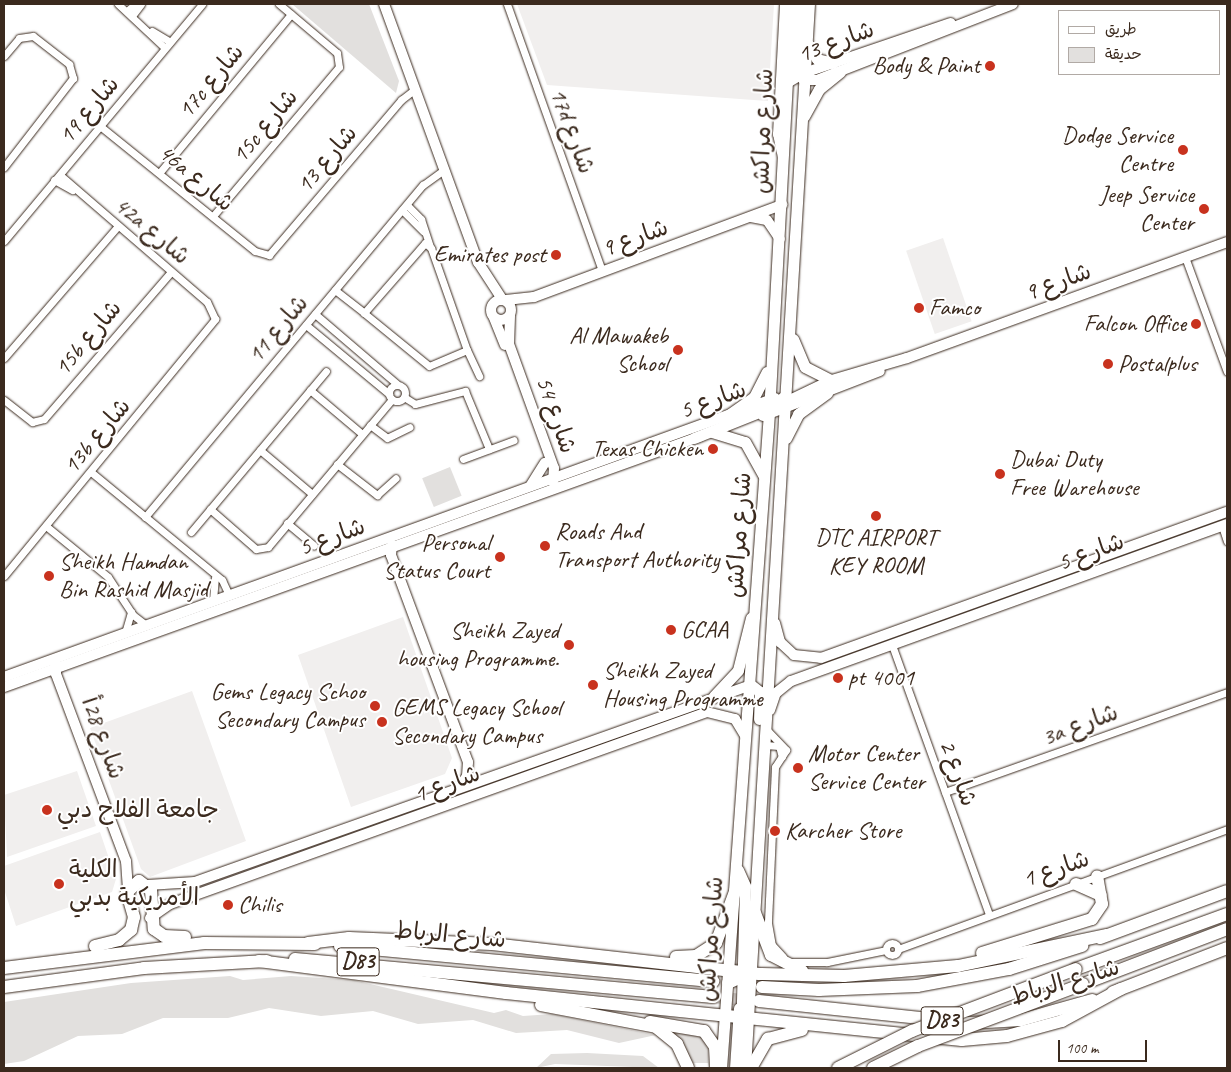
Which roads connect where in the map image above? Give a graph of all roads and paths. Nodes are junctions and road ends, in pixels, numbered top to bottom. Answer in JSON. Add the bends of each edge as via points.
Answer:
{"nodes":[{"id":1,"x":118,"y":4,"type":"edge"},
{"id":2,"x":135,"y":4,"type":"edge"},
{"id":3,"x":141,"y":4,"type":"edge"},
{"id":4,"x":202,"y":4,"type":"edge"},
{"id":5,"x":279,"y":4,"type":"edge"},
{"id":6,"x":384,"y":4,"type":"edge"},
{"id":7,"x":507,"y":4,"type":"edge"},
{"id":8,"x":783,"y":4,"type":"edge"},
{"id":9,"x":791,"y":4,"type":"edge"},
{"id":10,"x":800,"y":4,"type":"edge"},
{"id":11,"x":808,"y":4,"type":"edge"},
{"id":12,"x":1013,"y":4,"type":"edge"},
{"id":13,"x":129,"y":14,"type":"junction"},
{"id":14,"x":291,"y":14,"type":"junction"},
{"id":15,"x":806,"y":42,"type":"junction"},
{"id":16,"x":167,"y":45,"type":"junction"},
{"id":17,"x":4,"y":56,"type":"edge"},
{"id":18,"x":836,"y":67,"type":"junction"},
{"id":19,"x":802,"y":76,"type":"junction"},
{"id":20,"x":784,"y":87,"type":"junction"},
{"id":21,"x":417,"y":92,"type":"junction"},
{"id":22,"x":800,"y":122,"type":"junction"},
{"id":23,"x":102,"y":123,"type":"junction"},
{"id":24,"x":784,"y":163,"type":"junction"},
{"id":25,"x":798,"y":163,"type":"junction"},
{"id":26,"x":4,"y":166,"type":"edge"},
{"id":27,"x":444,"y":167,"type":"junction"},
{"id":28,"x":160,"y":172,"type":"junction"},
{"id":29,"x":57,"y":178,"type":"junction"},
{"id":30,"x":782,"y":205,"type":"junction"},
{"id":31,"x":404,"y":207,"type":"junction"},
{"id":32,"x":213,"y":216,"type":"junction"},
{"id":33,"x":750,"y":217,"type":"junction"},
{"id":34,"x":115,"y":226,"type":"junction"},
{"id":35,"x":780,"y":239,"type":"junction"},
{"id":36,"x":4,"y":241,"type":"edge"},
{"id":37,"x":1227,"y":242,"type":"edge"},
{"id":38,"x":422,"y":243,"type":"junction"},
{"id":39,"x":430,"y":246,"type":"junction"},
{"id":40,"x":269,"y":255,"type":"joint"},
{"id":41,"x":1186,"y":257,"type":"junction"},
{"id":42,"x":169,"y":270,"type":"junction"},
{"id":43,"x":602,"y":271,"type":"junction"},
{"id":44,"x":335,"y":290,"type":"junction"},
{"id":45,"x":534,"y":297,"type":"junction"},
{"id":46,"x":500,"y":301,"type":"junction"},
{"id":47,"x":364,"y":313,"type":"junction"},
{"id":48,"x":315,"y":314,"type":"junction"},
{"id":49,"x":511,"y":315,"type":"junction"},
{"id":50,"x":494,"y":318,"type":"junction"},
{"id":51,"x":215,"y":319,"type":"joint"},
{"id":52,"x":774,"y":319,"type":"junction"},
{"id":53,"x":306,"y":325,"type":"junction"},
{"id":54,"x":790,"y":327,"type":"junction"},
{"id":55,"x":340,"y":336,"type":"junction"},
{"id":56,"x":331,"y":346,"type":"junction"},
{"id":57,"x":467,"y":350,"type":"junction"},
{"id":58,"x":4,"y":358,"type":"edge"},
{"id":59,"x":903,"y":359,"type":"junction"},
{"id":60,"x":770,"y":361,"type":"junction"},
{"id":61,"x":326,"y":371,"type":"dead end"},
{"id":62,"x":1227,"y":372,"type":"edge"},
{"id":63,"x":479,"y":376,"type":"dead end"},
{"id":64,"x":831,"y":380,"type":"junction"},
{"id":65,"x":397,"y":384,"type":"junction"},
{"id":66,"x":310,"y":390,"type":"junction"},
{"id":67,"x":828,"y":393,"type":"junction"},
{"id":68,"x":390,"y":396,"type":"junction"},
{"id":69,"x":404,"y":398,"type":"junction"},
{"id":70,"x":4,"y":400,"type":"edge"},
{"id":71,"x":777,"y":404,"type":"junction"},
{"id":72,"x":727,"y":416,"type":"junction"},
{"id":73,"x":370,"y":425,"type":"junction"},
{"id":74,"x":410,"y":427,"type":"dead end"},
{"id":75,"x":712,"y":432,"type":"junction"},
{"id":76,"x":362,"y":434,"type":"junction"},
{"id":77,"x":694,"y":438,"type":"junction"},
{"id":78,"x":514,"y":440,"type":"dead end"},
{"id":79,"x":783,"y":444,"type":"junction"},
{"id":80,"x":489,"y":449,"type":"junction"},
{"id":81,"x":260,"y":450,"type":"junction"},
{"id":82,"x":463,"y":459,"type":"dead end"},
{"id":83,"x":548,"y":462,"type":"junction"},
{"id":84,"x":338,"y":464,"type":"junction"},
{"id":85,"x":585,"y":467,"type":"junction"},
{"id":86,"x":91,"y":472,"type":"junction"},
{"id":87,"x":781,"y":476,"type":"junction"},
{"id":88,"x":396,"y":478,"type":"dead end"},
{"id":89,"x":554,"y":478,"type":"junction"},
{"id":90,"x":765,"y":480,"type":"junction"},
{"id":91,"x":530,"y":486,"type":"junction"},
{"id":92,"x":566,"y":486,"type":"junction"},
{"id":93,"x":312,"y":494,"type":"junction"},
{"id":94,"x":210,"y":509,"type":"junction"},
{"id":95,"x":459,"y":512,"type":"junction"},
{"id":96,"x":1227,"y":512,"type":"edge"},
{"id":97,"x":145,"y":517,"type":"junction"},
{"id":98,"x":472,"y":518,"type":"junction"},
{"id":99,"x":287,"y":523,"type":"junction"},
{"id":100,"x":1225,"y":525,"type":"edge"},
{"id":101,"x":46,"y":526,"type":"junction"},
{"id":102,"x":191,"y":532,"type":"dead end"},
{"id":103,"x":1227,"y":541,"type":"edge"},
{"id":104,"x":407,"y":542,"type":"junction"},
{"id":105,"x":314,"y":546,"type":"dead end"},
{"id":106,"x":390,"y":549,"type":"junction"},
{"id":107,"x":398,"y":568,"type":"junction"},
{"id":108,"x":4,"y":576,"type":"edge"},
{"id":109,"x":216,"y":578,"type":"junction"},
{"id":110,"x":228,"y":595,"type":"junction"},
{"id":111,"x":213,"y":600,"type":"junction"},
{"id":112,"x":774,"y":610,"type":"junction"},
{"id":113,"x":131,"y":611,"type":"junction"},
{"id":114,"x":756,"y":611,"type":"junction"},
{"id":115,"x":933,"y":618,"type":"junction"},
{"id":116,"x":146,"y":625,"type":"junction"},
{"id":117,"x":171,"y":627,"type":"junction"},
{"id":118,"x":936,"y":629,"type":"junction"},
{"id":119,"x":125,"y":633,"type":"junction"},
{"id":120,"x":112,"y":637,"type":"junction"},
{"id":121,"x":892,"y":645,"type":"junction"},
{"id":122,"x":69,"y":663,"type":"junction"},
{"id":123,"x":54,"y":668,"type":"junction"},
{"id":124,"x":4,"y":676,"type":"edge"},
{"id":125,"x":751,"y":685,"type":"junction"},
{"id":126,"x":63,"y":686,"type":"junction"},
{"id":127,"x":4,"y":687,"type":"edge"},
{"id":128,"x":1227,"y":692,"type":"edge"},
{"id":129,"x":714,"y":696,"type":"junction"},
{"id":130,"x":767,"y":726,"type":"junction"},
{"id":131,"x":748,"y":742,"type":"junction"},
{"id":132,"x":766,"y":746,"type":"junction"},
{"id":133,"x":782,"y":758,"type":"junction"},
{"id":134,"x":468,"y":762,"type":"junction"},
{"id":135,"x":476,"y":782,"type":"junction"},
{"id":136,"x":459,"y":788,"type":"junction"},
{"id":137,"x":489,"y":790,"type":"junction"},
{"id":138,"x":763,"y":790,"type":"junction"},
{"id":139,"x":945,"y":792,"type":"junction"},
{"id":140,"x":1227,"y":829,"type":"edge"},
{"id":141,"x":297,"y":846,"type":"junction"},
{"id":142,"x":126,"y":861,"type":"junction"},
{"id":143,"x":737,"y":868,"type":"junction"},
{"id":144,"x":1097,"y":876,"type":"junction"},
{"id":145,"x":232,"y":882,"type":"junction"},
{"id":146,"x":146,"y":884,"type":"junction"},
{"id":147,"x":1076,"y":884,"type":"junction"},
{"id":148,"x":128,"y":888,"type":"junction"},
{"id":149,"x":736,"y":889,"type":"junction"},
{"id":150,"x":1227,"y":891,"type":"edge"},
{"id":151,"x":1101,"y":895,"type":"junction"},
{"id":152,"x":755,"y":913,"type":"junction"},
{"id":153,"x":989,"y":914,"type":"junction"},
{"id":154,"x":1227,"y":914,"type":"edge"},
{"id":155,"x":150,"y":918,"type":"junction"},
{"id":156,"x":1227,"y":929,"type":"edge"},
{"id":157,"x":1106,"y":935,"type":"junction"},
{"id":158,"x":204,"y":943,"type":"junction"},
{"id":159,"x":308,"y":943,"type":"junction"},
{"id":160,"x":1227,"y":948,"type":"edge"},
{"id":161,"x":83,"y":954,"type":"junction"},
{"id":162,"x":259,"y":961,"type":"junction"},
{"id":163,"x":651,"y":961,"type":"junction"},
{"id":164,"x":4,"y":968,"type":"edge"},
{"id":165,"x":927,"y":969,"type":"junction"},
{"id":166,"x":738,"y":975,"type":"junction"},
{"id":167,"x":844,"y":976,"type":"junction"},
{"id":168,"x":713,"y":981,"type":"tunnel mouth"},
{"id":169,"x":8,"y":986,"type":"edge"},
{"id":170,"x":762,"y":987,"type":"dead end"},
{"id":171,"x":1121,"y":989,"type":"junction"},
{"id":172,"x":506,"y":993,"type":"junction"},
{"id":173,"x":713,"y":996,"type":"tunnel mouth"},
{"id":174,"x":760,"y":1001,"type":"tunnel mouth"},
{"id":175,"x":738,"y":1017,"type":"junction"},
{"id":176,"x":630,"y":1020,"type":"junction"},
{"id":177,"x":823,"y":1027,"type":"junction"},
{"id":178,"x":688,"y":1068,"type":"edge"},
{"id":179,"x":716,"y":1068,"type":"edge"},
{"id":180,"x":721,"y":1068,"type":"edge"},
{"id":181,"x":735,"y":1068,"type":"edge"},
{"id":182,"x":745,"y":1068,"type":"edge"},
{"id":183,"x":752,"y":1068,"type":"edge"},
{"id":184,"x":838,"y":1068,"type":"edge"},
{"id":185,"x":873,"y":1068,"type":"edge"}],
"edges":[{"from":1,"to":13,"type":"street"},
{"from":2,"to":13,"type":"street"},
{"from":3,"to":13,"type":"street"},
{"from":4,"to":16,"type":"street","name":"شارع 19"},
{"from":5,"to":14,"type":"street"},
{"from":6,"to":21,"type":"street"},
{"from":7,"to":43,"type":"street","name":"17d شارع"},
{"from":8,"to":24,"type":"street","via":[[776,134]]},
{"from":9,"to":20,"type":"main road","name":"شارع مراكش"},
{"from":10,"to":19,"type":"main road"},
{"from":11,"to":15,"type":"main road","name":"شارع مراكش"},
{"from":12,"to":18,"type":"street","name":"شارع 13"},
{"from":13,"to":16,"type":"street"},
{"from":14,"to":28,"type":"street","name":"17c شارع"},
{"from":14,"to":32,"type":"street","name":"15c شارع","via":[[339,56],[336,71]]},
{"from":15,"to":18,"type":"main road","via":[[817,59]]},
{"from":15,"to":19,"type":"main road","name":"شارع مراكش"},
{"from":16,"to":23,"type":"street","name":"شارع 19"},
{"from":17,"to":26,"type":"street","via":[[19,38],[33,36],[69,64],[73,78]]},
{"from":18,"to":19,"type":"street","name":"شارع 13"},
{"from":18,"to":22,"type":"main road"},
{"from":19,"to":20,"type":"street","name":"شارع 13"},
{"from":19,"to":22,"type":"main road","name":"شارع مراكش"},
{"from":20,"to":24,"type":"main road","name":"شارع مراكش"},
{"from":20,"to":25,"type":"main road","via":[[789,84],[795,87],[793,152]]},
{"from":21,"to":27,"type":"street"},
{"from":21,"to":40,"type":"street","name":"شارع 13","via":[[398,105]]},
{"from":22,"to":25,"type":"main road","name":"شارع مراكش"},
{"from":23,"to":28,"type":"street","name":"46a شارع"},
{"from":23,"to":29,"type":"street","name":"شارع 19"},
{"from":24,"to":30,"type":"main road","name":"شارع مراكش"},
{"from":25,"to":54,"type":"main road","name":"شارع مراكش"},
{"from":27,"to":31,"type":"street","name":"شارع 11","via":[[423,184]]},
{"from":27,"to":46,"type":"street","via":[[478,262]]},
{"from":28,"to":32,"type":"street","name":"46a شارع"},
{"from":29,"to":34,"type":"street","name":"42a شارع"},
{"from":29,"to":36,"type":"street","name":"شارع 19"},
{"from":30,"to":33,"type":"street","name":"شارع 9"},
{"from":30,"to":35,"type":"main road","name":"شارع مراكش"},
{"from":31,"to":38,"type":"street","via":[[423,231]]},
{"from":31,"to":39,"type":"street","via":[[422,220]]},
{"from":31,"to":44,"type":"street","name":"شارع 11"},
{"from":32,"to":40,"type":"street","name":"46a شارع","via":[[259,254]]},
{"from":33,"to":35,"type":"street","via":[[767,220]]},
{"from":33,"to":43,"type":"street","name":"شارع 9"},
{"from":34,"to":42,"type":"street","name":"42a شارع"},
{"from":34,"to":58,"type":"street"},
{"from":35,"to":52,"type":"main road","name":"شارع مراكش"},
{"from":37,"to":41,"type":"street","name":"شارع 9"},
{"from":38,"to":39,"type":"street"},
{"from":38,"to":47,"type":"street"},
{"from":39,"to":57,"type":"street"},
{"from":41,"to":59,"type":"street","name":"شارع 9"},
{"from":41,"to":62,"type":"street"},
{"from":42,"to":51,"type":"street","name":"42a شارع","via":[[207,302]]},
{"from":42,"to":70,"type":"street","name":"15b شارع","via":[[44,419],[32,422]]},
{"from":43,"to":45,"type":"street","name":"شارع 9"},
{"from":44,"to":47,"type":"street"},
{"from":44,"to":48,"type":"street","name":"شارع 11"},
{"from":45,"to":46,"type":"street","name":"شارع 9"},
{"from":45,"to":49,"type":"street","name":"شارع 9"},
{"from":46,"to":49,"type":"street"},
{"from":46,"to":50,"type":"street","name":"شارع 54"},
{"from":47,"to":57,"type":"street","via":[[425,365]]},
{"from":48,"to":53,"type":"street","name":"شارع 11"},
{"from":48,"to":55,"type":"street"},
{"from":49,"to":50,"type":"street"},
{"from":49,"to":83,"type":"street","name":"شارع 54","via":[[509,344]]},
{"from":50,"to":83,"type":"street","name":"شارع 54"},
{"from":51,"to":86,"type":"street","name":"13b شارع"},
{"from":52,"to":60,"type":"main road","name":"شارع مراكش"},
{"from":52,"to":71,"type":"main road"},
{"from":53,"to":56,"type":"street"},
{"from":53,"to":97,"type":"street","name":"شارع 11"},
{"from":54,"to":64,"type":"main road","via":[[800,361],[810,372]]},
{"from":54,"to":71,"type":"main road","name":"شارع مراكش"},
{"from":55,"to":56,"type":"street","via":[[333,337]]},
{"from":55,"to":65,"type":"street"},
{"from":56,"to":68,"type":"street"},
{"from":57,"to":63,"type":"street"},
{"from":59,"to":64,"type":"street","name":"شارع 9"},
{"from":59,"to":67,"type":"street","name":"شارع 9"},
{"from":60,"to":71,"type":"main road","name":"شارع مراكش"},
{"from":60,"to":72,"type":"main road","via":[[758,392]]},
{"from":61,"to":66,"type":"street"},
{"from":64,"to":71,"type":"main road"},
{"from":65,"to":68,"type":"street"},
{"from":65,"to":69,"type":"street","via":[[404,388]]},
{"from":66,"to":76,"type":"street"},
{"from":66,"to":81,"type":"street"},
{"from":67,"to":71,"type":"street","name":"شارع 9"},
{"from":67,"to":79,"type":"main road","via":[[798,414]]},
{"from":68,"to":69,"type":"street"},
{"from":68,"to":73,"type":"street"},
{"from":69,"to":80,"type":"street","via":[[415,404],[465,391]]},
{"from":71,"to":72,"type":"street","name":"شارع 5"},
{"from":71,"to":75,"type":"street","name":"شارع 5"},
{"from":71,"to":77,"type":"main road"},
{"from":71,"to":79,"type":"main road","name":"شارع مراكش"},
{"from":71,"to":87,"type":"main road","via":[[776,459]]},
{"from":71,"to":90,"type":"main road","name":"شارع مراكش"},
{"from":72,"to":85,"type":"street","name":"شارع 5"},
{"from":73,"to":74,"type":"street","via":[[387,438]]},
{"from":73,"to":76,"type":"street"},
{"from":75,"to":77,"type":"street","name":"شارع 5"},
{"from":75,"to":90,"type":"main road","via":[[745,442]]},
{"from":76,"to":84,"type":"street"},
{"from":77,"to":92,"type":"street","name":"شارع 5"},
{"from":78,"to":80,"type":"street"},
{"from":79,"to":87,"type":"main road","name":"شارع مراكش"},
{"from":80,"to":82,"type":"street"},
{"from":81,"to":93,"type":"street"},
{"from":81,"to":94,"type":"street"},
{"from":83,"to":85,"type":"street","via":[[565,468]]},
{"from":83,"to":89,"type":"street","name":"شارع 54"},
{"from":83,"to":91,"type":"street"},
{"from":84,"to":88,"type":"street","via":[[374,494],[382,494]]},
{"from":84,"to":93,"type":"street"},
{"from":85,"to":89,"type":"street","name":"شارع 5"},
{"from":86,"to":97,"type":"street"},
{"from":86,"to":101,"type":"street","name":"13b شارع"},
{"from":87,"to":112,"type":"main road","name":"شارع مراكش"},
{"from":89,"to":91,"type":"street","name":"شارع 5"},
{"from":89,"to":92,"type":"street"},
{"from":89,"to":98,"type":"street","via":[[548,487]]},
{"from":90,"to":114,"type":"main road","name":"شارع مراكش"},
{"from":91,"to":95,"type":"street","name":"شارع 5"},
{"from":92,"to":98,"type":"street","name":"شارع 5"},
{"from":93,"to":99,"type":"street"},
{"from":94,"to":99,"type":"street","via":[[260,550],[268,547]]},
{"from":94,"to":102,"type":"street"},
{"from":95,"to":106,"type":"street","via":[[402,536]]},
{"from":95,"to":110,"type":"street","name":"شارع 5"},
{"from":96,"to":115,"type":"street","name":"شارع 5"},
{"from":97,"to":109,"type":"street"},
{"from":98,"to":104,"type":"street","name":"شارع 5"},
{"from":99,"to":105,"type":"street"},
{"from":100,"to":103,"type":"street"},
{"from":100,"to":118,"type":"street","name":"شارع 5"},
{"from":101,"to":108,"type":"street","name":"13b شارع"},
{"from":101,"to":113,"type":"street","via":[[115,584]]},
{"from":104,"to":106,"type":"street","name":"شارع 5"},
{"from":104,"to":107,"type":"street","via":[[399,555]]},
{"from":106,"to":107,"type":"street"},
{"from":106,"to":117,"type":"street","name":"شارع 5"},
{"from":107,"to":134,"type":"street"},
{"from":109,"to":110,"type":"street","via":[[224,582]]},
{"from":109,"to":111,"type":"street"},
{"from":110,"to":111,"type":"street","name":"شارع 5"},
{"from":110,"to":117,"type":"street","via":[[222,603]]},
{"from":111,"to":116,"type":"street","name":"شارع 5"},
{"from":112,"to":115,"type":"street","name":"شارع 5","via":[[780,642],[794,655],[812,659]]},
{"from":112,"to":130,"type":"main road","name":"شارع مراكش"},
{"from":113,"to":116,"type":"street"},
{"from":113,"to":119,"type":"street"},
{"from":114,"to":125,"type":"main road","name":"شارع مراكش"},
{"from":114,"to":129,"type":"main road","via":[[738,670]]},
{"from":115,"to":118,"type":"street"},
{"from":116,"to":119,"type":"street","name":"شارع 5"},
{"from":117,"to":122,"type":"street","name":"شارع 5"},
{"from":118,"to":121,"type":"street","name":"شارع 5"},
{"from":119,"to":120,"type":"street","name":"شارع 5"},
{"from":120,"to":123,"type":"street"},
{"from":120,"to":124,"type":"street","name":"شارع 5"},
{"from":121,"to":130,"type":"street","name":"شارع 5","via":[[786,684],[773,699]]},
{"from":121,"to":139,"type":"street","name":"شارع 2"},
{"from":122,"to":123,"type":"street","name":"شارع 5"},
{"from":122,"to":126,"type":"street","name":"شارع 28أ"},
{"from":123,"to":126,"type":"street","name":"شارع 28أ"},
{"from":123,"to":127,"type":"street","name":"شارع 5"},
{"from":125,"to":129,"type":"street","name":"شارع 1"},
{"from":125,"to":131,"type":"main road","name":"شارع مراكش"},
{"from":125,"to":138,"type":"main road","via":[[760,692],[757,766]]},
{"from":126,"to":142,"type":"street","name":"شارع 28أ"},
{"from":128,"to":139,"type":"street","name":"3a شارع"},
{"from":129,"to":135,"type":"street","name":"شارع 1"},
{"from":130,"to":132,"type":"main road","name":"شارع مراكش"},
{"from":130,"to":133,"type":"street","via":[[785,745]]},
{"from":131,"to":137,"type":"street","name":"شارع 1","via":[[735,719],[707,712]]},
{"from":131,"to":143,"type":"main road","name":"شارع مراكش"},
{"from":132,"to":133,"type":"street","via":[[779,746]]},
{"from":132,"to":138,"type":"main road","name":"شارع مراكش"},
{"from":133,"to":153,"type":"street","name":"شارع 1","via":[[775,767],[768,923],[772,945],[790,961],[807,964],[886,950],[892,956],[898,949]]},
{"from":134,"to":135,"type":"street"},
{"from":134,"to":136,"type":"street","via":[[467,776]]},
{"from":135,"to":136,"type":"street","name":"شارع 1"},
{"from":135,"to":137,"type":"street"},
{"from":136,"to":141,"type":"street","name":"شارع 1"},
{"from":137,"to":145,"type":"street","name":"شارع 1"},
{"from":138,"to":152,"type":"main road","name":"شارع مراكش"},
{"from":139,"to":153,"type":"street","name":"شارع 2"},
{"from":140,"to":144,"type":"street","name":"شارع 1"},
{"from":141,"to":145,"type":"street","via":[[234,874]]},
{"from":141,"to":146,"type":"street","name":"شارع 1","via":[[195,882]]},
{"from":142,"to":146,"type":"street","name":"شارع 28أ"},
{"from":142,"to":148,"type":"street","name":"شارع 28أ"},
{"from":143,"to":149,"type":"main road","name":"شارع مراكش"},
{"from":143,"to":166,"type":"main road","via":[[745,886]]},
{"from":144,"to":147,"type":"street","name":"شارع 1"},
{"from":144,"to":151,"type":"highway"},
{"from":145,"to":155,"type":"street","name":"شارع 1","via":[[164,906]]},
{"from":146,"to":148,"type":"highway"},
{"from":146,"to":155,"type":"highway"},
{"from":147,"to":151,"type":"highway"},
{"from":147,"to":153,"type":"street","name":"شارع 1"},
{"from":148,"to":161,"type":"highway","via":[[134,917],[131,930],[119,940]]},
{"from":149,"to":163,"type":"highway","via":[[728,901],[722,934],[712,947],[696,956]]},
{"from":149,"to":166,"type":"main road","name":"شارع مراكش"},
{"from":150,"to":157,"type":"highway","name":"شارع الرباط","number":"D83"},
{"from":151,"to":165,"type":"highway","via":[[1101,908],[1088,921]]},
{"from":152,"to":166,"type":"main road","name":"شارع مراكش"},
{"from":152,"to":167,"type":"highway","via":[[764,944],[780,964],[798,971]]},
{"from":154,"to":184,"type":"highway","name":"شارع الرباط","bridge":true,"via":[[916,1029]]},
{"from":155,"to":158,"type":"highway","via":[[164,936],[193,937]]},
{"from":156,"to":185,"type":"highway","name":"شارع الرباط","bridge":true,"via":[[918,1046]]},
{"from":157,"to":165,"type":"highway"},
{"from":157,"to":170,"type":"highway","name":"شارع الرباط","number":"D83","via":[[1032,962],[948,981],[843,990]]},
{"from":158,"to":159,"type":"highway","name":"شارع الرباط","number":"D83"},
{"from":158,"to":161,"type":"highway","name":"شارع الرباط","number":"D83"},
{"from":159,"to":163,"type":"highway","via":[[349,938],[492,944]]},
{"from":159,"to":168,"type":"highway","name":"شارع الرباط","number":"D83"},
{"from":160,"to":171,"type":"highway","name":"شارع الرباط","number":"D83"},
{"from":161,"to":164,"type":"highway","name":"شارع الرباط","number":"D83"},
{"from":162,"to":169,"type":"highway","name":"شارع الرباط","number":"D83","via":[[144,968]]},
{"from":162,"to":172,"type":"highway"},
{"from":162,"to":173,"type":"highway","name":"شارع الرباط","number":"D83","via":[[357,962]]},
{"from":163,"to":166,"type":"highway"},
{"from":165,"to":167,"type":"highway"},
{"from":166,"to":167,"type":"highway"},
{"from":166,"to":175,"type":"main road","name":"شارع مراكش"},
{"from":166,"to":175,"type":"main road"},
{"from":171,"to":174,"type":"highway","name":"شارع الرباط","number":"D83","via":[[1046,1015],[995,1023]]},
{"from":171,"to":177,"type":"highway","via":[[1062,1021],[992,1038],[926,1038]]},
{"from":172,"to":175,"type":"highway"},
{"from":172,"to":176,"type":"highway","via":[[529,1004]]},
{"from":175,"to":177,"type":"highway"},
{"from":175,"to":180,"type":"main road","name":"شارع مراكش"},
{"from":175,"to":181,"type":"main road"},
{"from":175,"to":182,"type":"main road","name":"شارع مراكش"},
{"from":176,"to":178,"type":"highway","via":[[671,1037]]},
{"from":176,"to":179,"type":"highway","via":[[699,1029],[713,1042]]},
{"from":177,"to":183,"type":"highway","via":[[773,1036],[757,1052]]}]}
